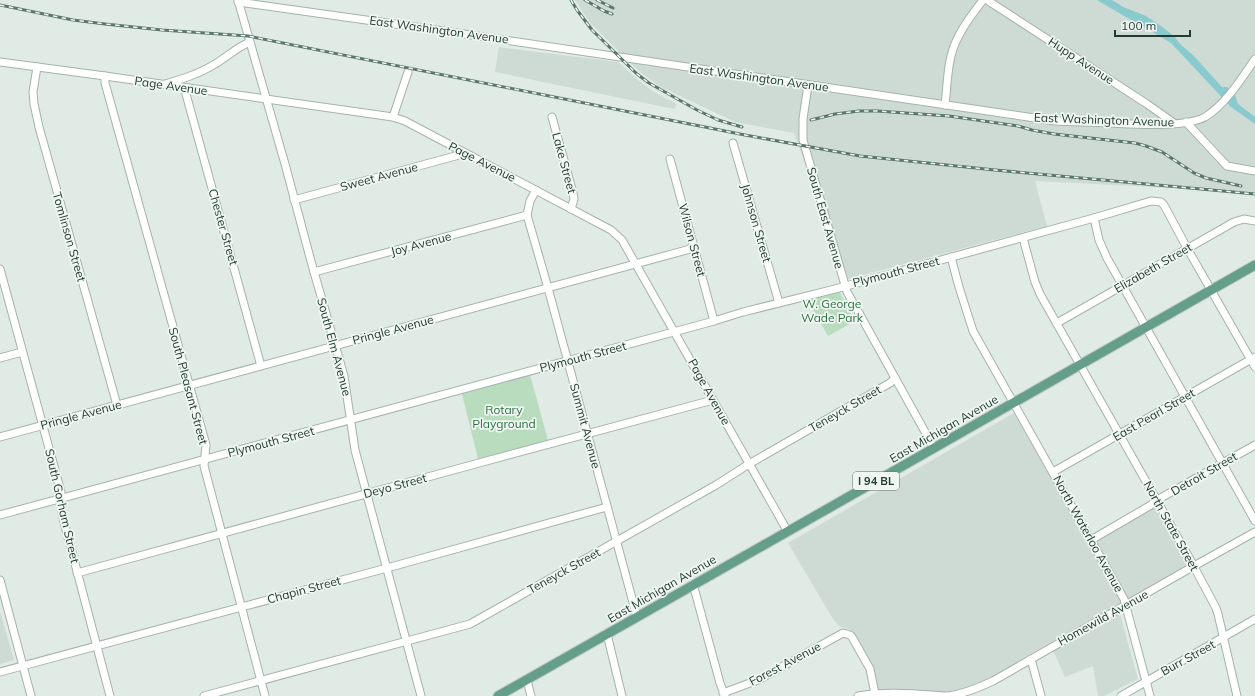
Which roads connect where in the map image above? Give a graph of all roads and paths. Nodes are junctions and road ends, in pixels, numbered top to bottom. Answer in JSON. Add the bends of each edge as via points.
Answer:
{"nodes":[{"id":1,"x":983,"y":0,"type":"edge"},
{"id":2,"x":987,"y":0,"type":"edge"},
{"id":3,"x":238,"y":1,"type":"edge"},
{"id":4,"x":250,"y":42,"type":"junction"},
{"id":5,"x":1255,"y":59,"type":"edge"},
{"id":6,"x":0,"y":62,"type":"edge"},
{"id":7,"x":37,"y":67,"type":"junction"},
{"id":8,"x":408,"y":72,"type":"dead end"},
{"id":9,"x":105,"y":76,"type":"junction"},
{"id":10,"x":162,"y":85,"type":"junction"},
{"id":11,"x":808,"y":85,"type":"junction"},
{"id":12,"x":187,"y":89,"type":"junction"},
{"id":13,"x":267,"y":100,"type":"junction"},
{"id":14,"x":945,"y":105,"type":"junction"},
{"id":15,"x":394,"y":117,"type":"junction"},
{"id":16,"x":552,"y":117,"type":"dead end"},
{"id":17,"x":1186,"y":122,"type":"junction"},
{"id":18,"x":1174,"y":123,"type":"junction"},
{"id":19,"x":734,"y":143,"type":"dead end"},
{"id":20,"x":463,"y":152,"type":"junction"},
{"id":21,"x":670,"y":159,"type":"dead end"},
{"id":22,"x":1255,"y":171,"type":"edge"},
{"id":23,"x":536,"y":190,"type":"junction"},
{"id":24,"x":294,"y":200,"type":"junction"},
{"id":25,"x":571,"y":209,"type":"junction"},
{"id":26,"x":527,"y":215,"type":"junction"},
{"id":27,"x":1094,"y":218,"type":"junction"},
{"id":28,"x":1253,"y":221,"type":"edge"},
{"id":29,"x":1023,"y":238,"type":"junction"},
{"id":30,"x":694,"y":248,"type":"junction"},
{"id":31,"x":1187,"y":248,"type":"junction"},
{"id":32,"x":951,"y":257,"type":"junction"},
{"id":33,"x":636,"y":264,"type":"junction"},
{"id":34,"x":1255,"y":266,"type":"edge"},
{"id":35,"x":0,"y":269,"type":"edge"},
{"id":36,"x":314,"y":272,"type":"junction"},
{"id":37,"x":1,"y":279,"type":"edge"},
{"id":38,"x":1122,"y":285,"type":"junction"},
{"id":39,"x":845,"y":286,"type":"junction"},
{"id":40,"x":548,"y":288,"type":"junction"},
{"id":41,"x":1211,"y":290,"type":"junction"},
{"id":42,"x":779,"y":303,"type":"junction"},
{"id":43,"x":714,"y":322,"type":"junction"},
{"id":44,"x":1057,"y":323,"type":"junction"},
{"id":45,"x":1146,"y":328,"type":"junction"},
{"id":46,"x":674,"y":332,"type":"junction"},
{"id":47,"x":335,"y":346,"type":"junction"},
{"id":48,"x":22,"y":352,"type":"junction"},
{"id":49,"x":0,"y":358,"type":"edge"},
{"id":50,"x":1253,"y":358,"type":"edge"},
{"id":51,"x":568,"y":361,"type":"junction"},
{"id":52,"x":1080,"y":365,"type":"junction"},
{"id":53,"x":261,"y":366,"type":"junction"},
{"id":54,"x":1255,"y":367,"type":"edge"},
{"id":55,"x":895,"y":378,"type":"junction"},
{"id":56,"x":189,"y":386,"type":"junction"},
{"id":57,"x":1185,"y":397,"type":"junction"},
{"id":58,"x":713,"y":400,"type":"junction"},
{"id":59,"x":1013,"y":403,"type":"junction"},
{"id":60,"x":117,"y":405,"type":"junction"},
{"id":61,"x":351,"y":420,"type":"junction"},
{"id":62,"x":43,"y":425,"type":"junction"},
{"id":63,"x":588,"y":434,"type":"junction"},
{"id":64,"x":1120,"y":435,"type":"junction"},
{"id":65,"x":0,"y":437,"type":"edge"},
{"id":66,"x":1255,"y":445,"type":"edge"},
{"id":67,"x":934,"y":448,"type":"junction"},
{"id":68,"x":204,"y":460,"type":"junction"},
{"id":69,"x":1222,"y":463,"type":"junction"},
{"id":70,"x":749,"y":464,"type":"junction"},
{"id":71,"x":1053,"y":472,"type":"junction"},
{"id":72,"x":366,"y":494,"type":"junction"},
{"id":73,"x":60,"y":499,"type":"junction"},
{"id":74,"x":1157,"y":500,"type":"junction"},
{"id":75,"x":607,"y":507,"type":"junction"},
{"id":76,"x":0,"y":515,"type":"edge"},
{"id":77,"x":1255,"y":521,"type":"edge"},
{"id":78,"x":788,"y":532,"type":"junction"},
{"id":79,"x":1255,"y":532,"type":"edge"},
{"id":80,"x":222,"y":534,"type":"junction"},
{"id":81,"x":1091,"y":540,"type":"junction"},
{"id":82,"x":616,"y":541,"type":"junction"},
{"id":83,"x":1194,"y":566,"type":"junction"},
{"id":84,"x":387,"y":568,"type":"junction"},
{"id":85,"x":77,"y":574,"type":"junction"},
{"id":86,"x":0,"y":580,"type":"edge"},
{"id":87,"x":693,"y":584,"type":"junction"},
{"id":88,"x":1126,"y":605,"type":"junction"},
{"id":89,"x":241,"y":607,"type":"junction"},
{"id":90,"x":637,"y":617,"type":"junction"},
{"id":91,"x":1255,"y":619,"type":"edge"},
{"id":92,"x":607,"y":634,"type":"junction"},
{"id":93,"x":1223,"y":638,"type":"junction"},
{"id":94,"x":406,"y":641,"type":"junction"},
{"id":95,"x":97,"y":646,"type":"junction"},
{"id":96,"x":1031,"y":659,"type":"junction"},
{"id":97,"x":23,"y":666,"type":"junction"},
{"id":98,"x":0,"y":672,"type":"edge"},
{"id":99,"x":527,"y":680,"type":"junction"},
{"id":100,"x":261,"y":681,"type":"junction"},
{"id":101,"x":1146,"y":682,"type":"junction"},
{"id":102,"x":724,"y":694,"type":"edge"},
{"id":103,"x":875,"y":694,"type":"junction"},
{"id":104,"x":892,"y":694,"type":"edge"},
{"id":105,"x":31,"y":696,"type":"edge"},
{"id":106,"x":110,"y":696,"type":"edge"},
{"id":107,"x":204,"y":696,"type":"edge"},
{"id":108,"x":265,"y":696,"type":"edge"},
{"id":109,"x":421,"y":696,"type":"edge"},
{"id":110,"x":498,"y":696,"type":"edge"},
{"id":111,"x":531,"y":696,"type":"edge"},
{"id":112,"x":622,"y":696,"type":"edge"},
{"id":113,"x":858,"y":696,"type":"edge"},
{"id":114,"x":947,"y":696,"type":"edge"},
{"id":115,"x":1041,"y":696,"type":"edge"},
{"id":116,"x":1121,"y":696,"type":"edge"},
{"id":117,"x":1150,"y":696,"type":"edge"},
{"id":118,"x":1237,"y":696,"type":"edge"}],
"edges":[{"from":1,"to":14,"type":"street","via":[[956,40],[951,56]]},
{"from":2,"to":18,"type":"street","name":"Hupp Avenue"},
{"from":3,"to":4,"type":"street","name":"South Elm Avenue"},
{"from":3,"to":11,"type":"street","name":"East Washington Avenue"},
{"from":4,"to":10,"type":"street","via":[[203,71]]},
{"from":4,"to":13,"type":"street","name":"South Elm Avenue"},
{"from":5,"to":17,"type":"street","name":"East Washington Avenue","via":[[1222,103],[1205,116]]},
{"from":6,"to":7,"type":"street","name":"Page Avenue"},
{"from":7,"to":9,"type":"street","name":"Page Avenue"},
{"from":7,"to":60,"type":"street","name":"Tomlinson Street","via":[[34,104],[39,127]]},
{"from":8,"to":15,"type":"street"},
{"from":9,"to":10,"type":"street","name":"Page Avenue"},
{"from":9,"to":56,"type":"street","name":"South Pleasant Street"},
{"from":10,"to":12,"type":"street","name":"Page Avenue"},
{"from":11,"to":14,"type":"street","name":"East Washington Avenue"},
{"from":11,"to":39,"type":"street","name":"South East Avenue","via":[[803,140]]},
{"from":12,"to":13,"type":"street","name":"Page Avenue"},
{"from":12,"to":53,"type":"street","name":"Chester Street","via":[[186,94]]},
{"from":13,"to":15,"type":"street","name":"Page Avenue"},
{"from":13,"to":24,"type":"street","name":"South Elm Avenue"},
{"from":14,"to":18,"type":"street","name":"East Washington Avenue","via":[[1055,121]]},
{"from":15,"to":20,"type":"street","name":"Page Avenue"},
{"from":16,"to":25,"type":"street","name":"Lake Street","via":[[573,193]]},
{"from":17,"to":18,"type":"street","name":"East Washington Avenue"},
{"from":17,"to":22,"type":"street","via":[[1227,166]]},
{"from":19,"to":42,"type":"street","name":"Johnson Street"},
{"from":20,"to":23,"type":"street","name":"Page Avenue"},
{"from":20,"to":24,"type":"street","name":"Sweet Avenue"},
{"from":21,"to":30,"type":"street","name":"Wilson Street"},
{"from":23,"to":25,"type":"street","name":"Page Avenue"},
{"from":23,"to":26,"type":"street"},
{"from":24,"to":36,"type":"street","name":"South Elm Avenue"},
{"from":25,"to":33,"type":"street","name":"Page Avenue","via":[[615,233]]},
{"from":26,"to":36,"type":"street","name":"Joy Avenue"},
{"from":26,"to":40,"type":"street","name":"Summit Avenue"},
{"from":27,"to":29,"type":"street","name":"Plymouth Street"},
{"from":27,"to":31,"type":"street","name":"Plymouth Street","via":[[1151,201],[1160,202]]},
{"from":27,"to":38,"type":"street","via":[[1101,245]]},
{"from":28,"to":31,"type":"street","name":"Elizabeth Street","via":[[1242,219],[1234,222]]},
{"from":29,"to":32,"type":"street","name":"Plymouth Street"},
{"from":29,"to":44,"type":"street","name":"North State Street","via":[[1035,282]]},
{"from":30,"to":33,"type":"street","name":"Pringle Avenue"},
{"from":30,"to":43,"type":"street","name":"Wilson Street"},
{"from":31,"to":38,"type":"street","name":"Elizabeth Street"},
{"from":31,"to":41,"type":"street"},
{"from":32,"to":39,"type":"street","name":"Plymouth Street"},
{"from":32,"to":59,"type":"street","name":"North Waterloo Avenue","via":[[970,324]]},
{"from":33,"to":40,"type":"street","name":"Pringle Avenue"},
{"from":33,"to":46,"type":"street","name":"Page Avenue"},
{"from":34,"to":41,"type":"main road","name":"East Michigan Avenue","number":"I 94 BL"},
{"from":35,"to":37,"type":"street","name":"South Gorham Street"},
{"from":36,"to":47,"type":"street","name":"South Elm Avenue"},
{"from":37,"to":48,"type":"street","name":"South Gorham Street"},
{"from":38,"to":44,"type":"street","name":"Elizabeth Street"},
{"from":38,"to":45,"type":"street"},
{"from":39,"to":42,"type":"street","name":"Plymouth Street"},
{"from":39,"to":55,"type":"street","name":"South East Avenue"},
{"from":40,"to":47,"type":"street","name":"Pringle Avenue"},
{"from":40,"to":51,"type":"street","name":"Summit Avenue"},
{"from":41,"to":45,"type":"main road","name":"East Michigan Avenue","number":"I 94 BL"},
{"from":41,"to":50,"type":"street"},
{"from":42,"to":43,"type":"street","name":"Plymouth Street"},
{"from":43,"to":46,"type":"street","name":"Plymouth Street"},
{"from":44,"to":52,"type":"street","name":"North State Street"},
{"from":45,"to":52,"type":"main road","name":"East Michigan Avenue","number":"I 94 BL"},
{"from":45,"to":57,"type":"street"},
{"from":46,"to":51,"type":"street","name":"Plymouth Street"},
{"from":46,"to":58,"type":"street","name":"Page Avenue"},
{"from":47,"to":53,"type":"street","name":"Pringle Avenue"},
{"from":47,"to":61,"type":"street","name":"South Elm Avenue","via":[[345,382]]},
{"from":48,"to":49,"type":"street"},
{"from":48,"to":62,"type":"street","name":"South Gorham Street"},
{"from":50,"to":54,"type":"street"},
{"from":50,"to":57,"type":"street","name":"East Pearl Street"},
{"from":51,"to":61,"type":"street","name":"Plymouth Street"},
{"from":51,"to":63,"type":"street","name":"Summit Avenue"},
{"from":52,"to":59,"type":"main road","name":"East Michigan Avenue","number":"I 94 BL"},
{"from":52,"to":64,"type":"street","name":"North State Street"},
{"from":53,"to":56,"type":"street","name":"Pringle Avenue"},
{"from":55,"to":67,"type":"street","name":"South East Avenue"},
{"from":55,"to":70,"type":"street","name":"Teneyck Street"},
{"from":56,"to":60,"type":"street","name":"Pringle Avenue"},
{"from":56,"to":68,"type":"street","name":"South Pleasant Street","via":[[206,444]]},
{"from":57,"to":64,"type":"street","name":"East Pearl Street"},
{"from":57,"to":69,"type":"street"},
{"from":58,"to":63,"type":"street","name":"Deyo Street"},
{"from":58,"to":70,"type":"street","name":"Page Avenue"},
{"from":59,"to":67,"type":"main road","name":"East Michigan Avenue","number":"I 94 BL"},
{"from":59,"to":71,"type":"street","name":"North Waterloo Avenue"},
{"from":60,"to":62,"type":"street","name":"Pringle Avenue"},
{"from":61,"to":68,"type":"street","name":"Plymouth Street"},
{"from":61,"to":72,"type":"street","name":"South Elm Avenue","via":[[355,450]]},
{"from":62,"to":65,"type":"street","name":"Pringle Avenue"},
{"from":62,"to":73,"type":"street","name":"South Gorham Street","via":[[61,492]]},
{"from":63,"to":72,"type":"street","name":"Deyo Street"},
{"from":63,"to":75,"type":"street","name":"Summit Avenue"},
{"from":64,"to":71,"type":"street","name":"East Pearl Street"},
{"from":64,"to":74,"type":"street","name":"North State Street"},
{"from":66,"to":69,"type":"street","name":"Detroit Street"},
{"from":67,"to":78,"type":"main road","name":"East Michigan Avenue","number":"I 94 BL"},
{"from":68,"to":73,"type":"street","name":"Plymouth Street"},
{"from":68,"to":80,"type":"street","name":"South Pleasant Street"},
{"from":69,"to":74,"type":"street","name":"Detroit Street"},
{"from":69,"to":77,"type":"street"},
{"from":70,"to":78,"type":"street","name":"Page Avenue"},
{"from":70,"to":82,"type":"street","name":"Teneyck Street"},
{"from":71,"to":81,"type":"street","name":"North Waterloo Avenue"},
{"from":72,"to":80,"type":"street","name":"Deyo Street"},
{"from":72,"to":84,"type":"street","name":"South Elm Avenue"},
{"from":73,"to":76,"type":"street","name":"Plymouth Street"},
{"from":73,"to":85,"type":"street","name":"South Gorham Street"},
{"from":74,"to":81,"type":"street","name":"Detroit Street"},
{"from":74,"to":83,"type":"street","name":"North State Street"},
{"from":75,"to":82,"type":"street","name":"Summit Avenue"},
{"from":75,"to":84,"type":"street","name":"Chapin Street"},
{"from":78,"to":87,"type":"main road","name":"East Michigan Avenue","number":"I 94 BL"},
{"from":79,"to":83,"type":"street","name":"Homewild Avenue"},
{"from":80,"to":85,"type":"street","name":"Deyo Street"},
{"from":80,"to":89,"type":"street","name":"South Pleasant Street"},
{"from":81,"to":88,"type":"street","name":"North Waterloo Avenue"},
{"from":82,"to":90,"type":"street","name":"Summit Avenue"},
{"from":82,"to":94,"type":"street","name":"Teneyck Street","via":[[470,624]]},
{"from":83,"to":88,"type":"street","name":"Homewild Avenue"},
{"from":83,"to":93,"type":"street","name":"North State Street","via":[[1216,608]]},
{"from":84,"to":89,"type":"street","name":"Chapin Street"},
{"from":84,"to":94,"type":"street","name":"South Elm Avenue"},
{"from":85,"to":95,"type":"street","name":"South Gorham Street"},
{"from":86,"to":97,"type":"street"},
{"from":87,"to":90,"type":"main road","name":"East Michigan Avenue","number":"I 94 BL"},
{"from":87,"to":102,"type":"street"},
{"from":88,"to":96,"type":"street","name":"Homewild Avenue"},
{"from":88,"to":101,"type":"street","name":"North Waterloo Avenue"},
{"from":89,"to":95,"type":"street","name":"Chapin Street"},
{"from":89,"to":100,"type":"street","name":"South Pleasant Street"},
{"from":90,"to":92,"type":"main road","name":"East Michigan Avenue","number":"I 94 BL"},
{"from":91,"to":93,"type":"street","name":"Burr Street"},
{"from":92,"to":99,"type":"main road","name":"East Michigan Avenue","number":"I 94 BL"},
{"from":92,"to":112,"type":"street"},
{"from":93,"to":101,"type":"street","name":"Burr Street"},
{"from":93,"to":118,"type":"street","name":"North State Street"},
{"from":94,"to":100,"type":"street","name":"Teneyck Street"},
{"from":94,"to":109,"type":"street","name":"South Elm Avenue"},
{"from":95,"to":97,"type":"street","name":"Chapin Street"},
{"from":95,"to":106,"type":"street","name":"South Gorham Street"},
{"from":96,"to":114,"type":"street","name":"Homewild Avenue","via":[[973,690]]},
{"from":96,"to":115,"type":"street"},
{"from":97,"to":98,"type":"street","name":"Chapin Street"},
{"from":97,"to":105,"type":"street"},
{"from":99,"to":110,"type":"main road","name":"East Michigan Avenue","number":"I 94 BL"},
{"from":99,"to":111,"type":"street"},
{"from":100,"to":107,"type":"street","name":"Teneyck Street"},
{"from":100,"to":108,"type":"street","name":"South Pleasant Street"},
{"from":101,"to":116,"type":"street","name":"Burr Street"},
{"from":101,"to":117,"type":"street","name":"North Waterloo Avenue"},
{"from":102,"to":103,"type":"street","name":"Forest Avenue","via":[[758,680],[843,633],[852,637],[870,669]]},
{"from":103,"to":104,"type":"street","name":"Homewild Avenue"},
{"from":103,"to":113,"type":"street","name":"Homewild Avenue"},
{"from":104,"to":114,"type":"street","name":"Homewild Avenue","via":[[904,692]]}]}
